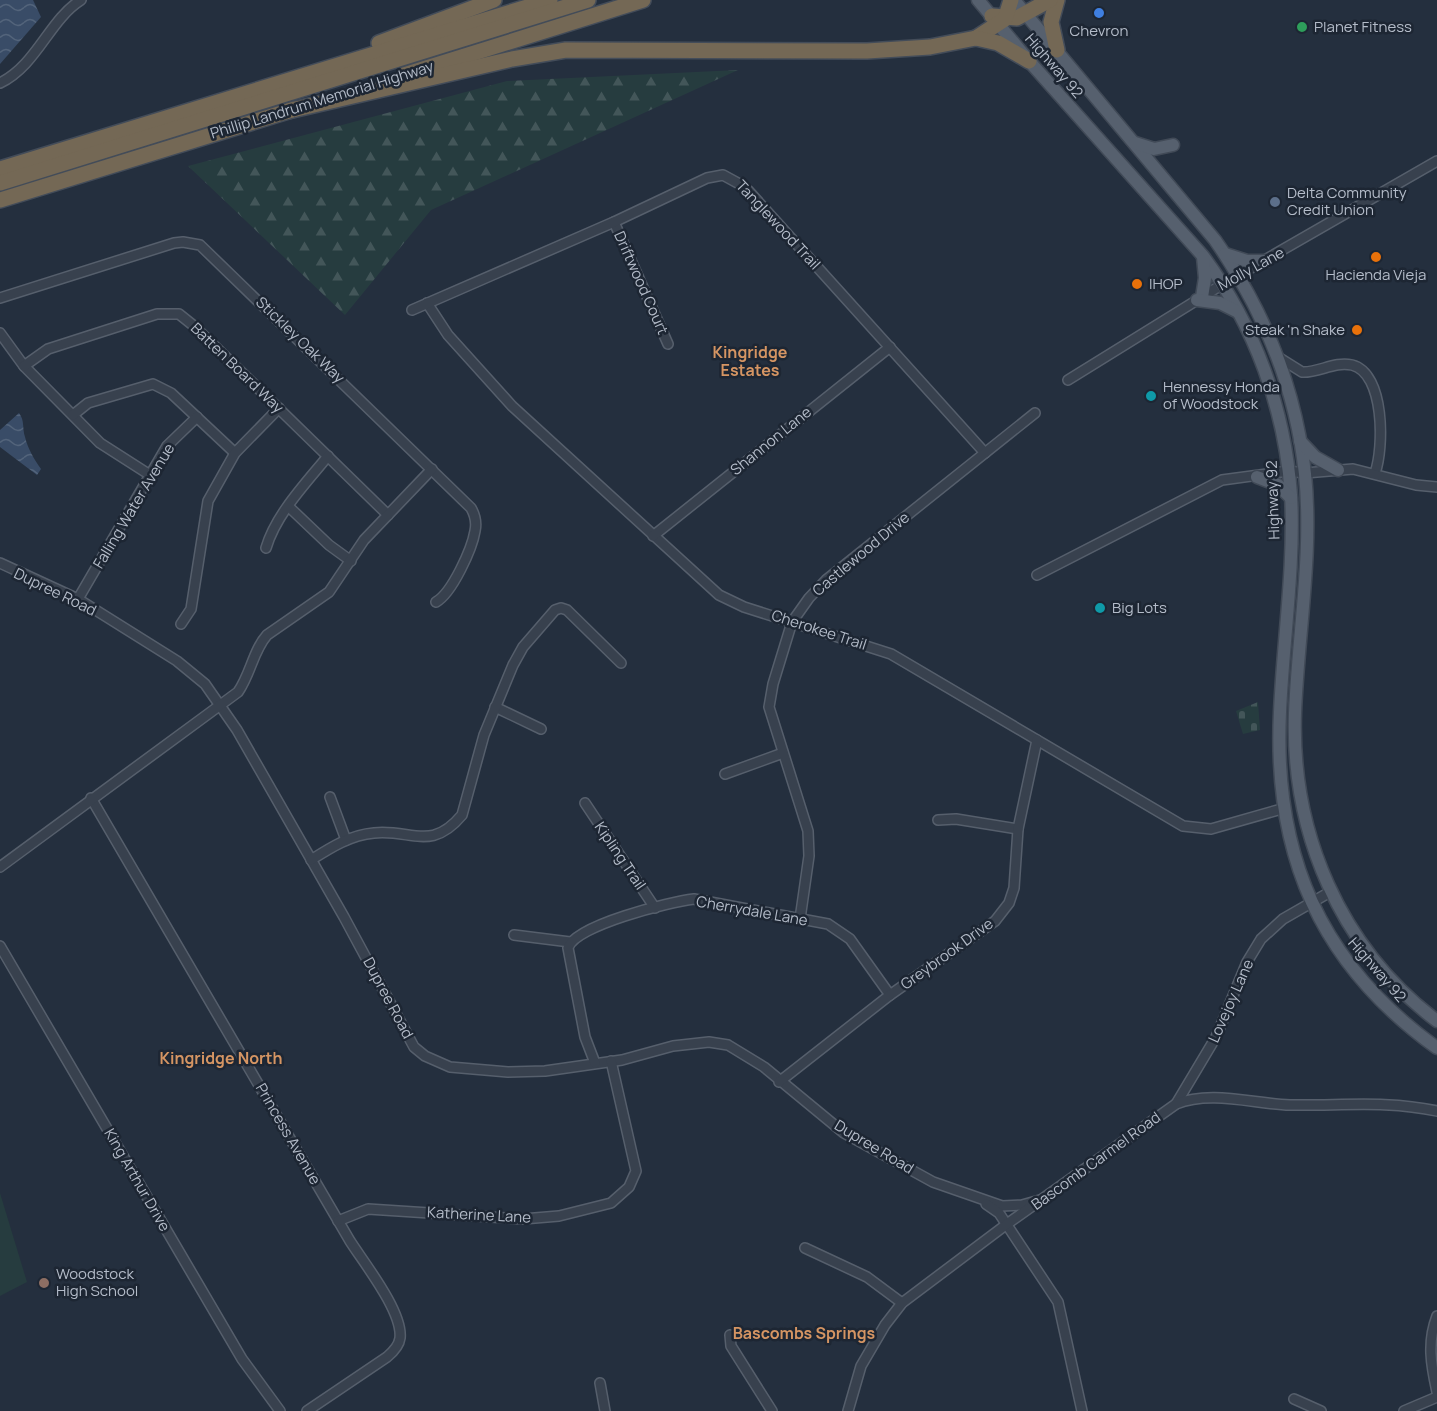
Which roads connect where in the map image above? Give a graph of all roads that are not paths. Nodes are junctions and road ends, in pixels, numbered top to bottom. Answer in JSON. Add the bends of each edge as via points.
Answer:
{"nodes":[{"id":1,"x":81,"y":0,"type":"edge"},
{"id":2,"x":494,"y":0,"type":"edge"},
{"id":3,"x":550,"y":0,"type":"edge"},
{"id":4,"x":588,"y":0,"type":"edge"},
{"id":5,"x":643,"y":0,"type":"edge"},
{"id":6,"x":978,"y":0,"type":"edge"},
{"id":7,"x":1012,"y":0,"type":"edge"},
{"id":8,"x":1050,"y":0,"type":"edge"},
{"id":9,"x":1057,"y":0,"type":"edge"},
{"id":10,"x":1027,"y":15,"type":"junction"},
{"id":11,"x":998,"y":20,"type":"junction"},
{"id":12,"x":976,"y":38,"type":"junction"},
{"id":13,"x":1058,"y":51,"type":"junction"},
{"id":14,"x":1029,"y":61,"type":"junction"},
{"id":15,"x":0,"y":83,"type":"edge"},
{"id":16,"x":288,"y":111,"type":"junction"},
{"id":17,"x":185,"y":114,"type":"junction"},
{"id":18,"x":1134,"y":143,"type":"junction"},
{"id":19,"x":1173,"y":145,"type":"dead end"},
{"id":20,"x":1437,"y":161,"type":"edge"},
{"id":21,"x":0,"y":169,"type":"edge"},
{"id":22,"x":0,"y":183,"type":"edge"},
{"id":23,"x":0,"y":200,"type":"edge"},
{"id":24,"x":614,"y":222,"type":"junction"},
{"id":25,"x":1225,"y":254,"type":"junction"},
{"id":26,"x":1203,"y":256,"type":"junction"},
{"id":27,"x":1266,"y":261,"type":"junction"},
{"id":28,"x":1238,"y":276,"type":"junction"},
{"id":29,"x":1223,"y":284,"type":"junction"},
{"id":30,"x":0,"y":298,"type":"edge"},
{"id":31,"x":1199,"y":298,"type":"junction"},
{"id":32,"x":427,"y":303,"type":"junction"},
{"id":33,"x":412,"y":310,"type":"dead end"},
{"id":34,"x":1239,"y":312,"type":"junction"},
{"id":35,"x":0,"y":333,"type":"edge"},
{"id":36,"x":668,"y":344,"type":"dead end"},
{"id":37,"x":890,"y":347,"type":"junction"},
{"id":38,"x":1278,"y":357,"type":"junction"},
{"id":39,"x":24,"y":366,"type":"junction"},
{"id":40,"x":1068,"y":380,"type":"dead end"},
{"id":41,"x":279,"y":408,"type":"junction"},
{"id":42,"x":1035,"y":413,"type":"dead end"},
{"id":43,"x":72,"y":415,"type":"junction"},
{"id":44,"x":197,"y":417,"type":"junction"},
{"id":45,"x":1300,"y":441,"type":"junction"},
{"id":46,"x":236,"y":453,"type":"junction"},
{"id":47,"x":985,"y":453,"type":"junction"},
{"id":48,"x":328,"y":456,"type":"junction"},
{"id":49,"x":432,"y":469,"type":"junction"},
{"id":50,"x":1338,"y":470,"type":"junction"},
{"id":51,"x":1288,"y":471,"type":"junction"},
{"id":52,"x":1305,"y":473,"type":"junction"},
{"id":53,"x":1375,"y":473,"type":"junction"},
{"id":54,"x":150,"y":476,"type":"junction"},
{"id":55,"x":1257,"y":477,"type":"junction"},
{"id":56,"x":1437,"y":487,"type":"edge"},
{"id":57,"x":1291,"y":498,"type":"junction"},
{"id":58,"x":289,"y":507,"type":"junction"},
{"id":59,"x":388,"y":515,"type":"junction"},
{"id":60,"x":653,"y":536,"type":"junction"},
{"id":61,"x":266,"y":548,"type":"dead end"},
{"id":62,"x":351,"y":561,"type":"junction"},
{"id":63,"x":0,"y":564,"type":"edge"},
{"id":64,"x":1037,"y":575,"type":"dead end"},
{"id":65,"x":78,"y":599,"type":"junction"},
{"id":66,"x":436,"y":602,"type":"dead end"},
{"id":67,"x":792,"y":622,"type":"junction"},
{"id":68,"x":182,"y":624,"type":"dead end"},
{"id":69,"x":621,"y":663,"type":"dead end"},
{"id":70,"x":220,"y":705,"type":"junction"},
{"id":71,"x":495,"y":707,"type":"junction"},
{"id":72,"x":541,"y":729,"type":"dead end"},
{"id":73,"x":1037,"y":740,"type":"junction"},
{"id":74,"x":783,"y":753,"type":"junction"},
{"id":75,"x":725,"y":774,"type":"dead end"},
{"id":76,"x":330,"y":796,"type":"dead end"},
{"id":77,"x":91,"y":798,"type":"junction"},
{"id":78,"x":585,"y":803,"type":"dead end"},
{"id":79,"x":1285,"y":808,"type":"junction"},
{"id":80,"x":938,"y":820,"type":"dead end"},
{"id":81,"x":1018,"y":829,"type":"junction"},
{"id":82,"x":346,"y":840,"type":"junction"},
{"id":83,"x":310,"y":860,"type":"junction"},
{"id":84,"x":0,"y":867,"type":"edge"},
{"id":85,"x":1330,"y":892,"type":"junction"},
{"id":86,"x":1311,"y":902,"type":"junction"},
{"id":87,"x":655,"y":908,"type":"junction"},
{"id":88,"x":800,"y":919,"type":"junction"},
{"id":89,"x":514,"y":935,"type":"dead end"},
{"id":90,"x":570,"y":942,"type":"junction"},
{"id":91,"x":0,"y":946,"type":"edge"},
{"id":92,"x":890,"y":995,"type":"junction"},
{"id":93,"x":1437,"y":1021,"type":"edge"},
{"id":94,"x":1437,"y":1048,"type":"edge"},
{"id":95,"x":611,"y":1061,"type":"junction"},
{"id":96,"x":595,"y":1063,"type":"junction"},
{"id":97,"x":779,"y":1082,"type":"junction"},
{"id":98,"x":1176,"y":1104,"type":"junction"},
{"id":99,"x":1437,"y":1111,"type":"edge"},
{"id":100,"x":1047,"y":1198,"type":"junction"},
{"id":101,"x":978,"y":1199,"type":"junction"},
{"id":102,"x":1002,"y":1206,"type":"junction"},
{"id":103,"x":339,"y":1221,"type":"junction"},
{"id":104,"x":1010,"y":1222,"type":"junction"},
{"id":105,"x":805,"y":1248,"type":"dead end"},
{"id":106,"x":902,"y":1304,"type":"junction"},
{"id":107,"x":1437,"y":1316,"type":"edge"},
{"id":108,"x":730,"y":1335,"type":"dead end"},
{"id":109,"x":600,"y":1383,"type":"dead end"},
{"id":110,"x":1437,"y":1392,"type":"edge"},
{"id":111,"x":1437,"y":1396,"type":"edge"},
{"id":112,"x":1294,"y":1399,"type":"dead end"},
{"id":113,"x":280,"y":1411,"type":"edge"},
{"id":114,"x":307,"y":1411,"type":"edge"},
{"id":115,"x":605,"y":1411,"type":"edge"},
{"id":116,"x":771,"y":1411,"type":"edge"},
{"id":117,"x":848,"y":1411,"type":"edge"},
{"id":118,"x":1082,"y":1411,"type":"edge"},
{"id":119,"x":1321,"y":1411,"type":"edge"},
{"id":120,"x":1404,"y":1411,"type":"edge"}],
"edges":[{"from":1,"to":15,"type":"street","via":[[25,64]]},
{"from":2,"to":17,"type":"highway","via":[[415,31],[200,103]]},
{"from":3,"to":17,"type":"highway","name":"Phillip Landrum Memorial Highway"},
{"from":4,"to":22,"type":"highway"},
{"from":5,"to":16,"type":"highway","name":"Phillip Landrum Memorial Highway"},
{"from":6,"to":11,"type":"main road","name":"Highway 92"},
{"from":7,"to":10,"type":"main road","name":"Highway 92"},
{"from":7,"to":11,"type":"highway"},
{"from":8,"to":10,"type":"highway"},
{"from":9,"to":13,"type":"highway","via":[[1051,22]]},
{"from":10,"to":11,"type":"highway"},
{"from":10,"to":13,"type":"main road","name":"Highway 92"},
{"from":11,"to":12,"type":"highway"},
{"from":11,"to":14,"type":"main road","name":"Highway 92"},
{"from":12,"to":14,"type":"highway","via":[[998,43]]},
{"from":12,"to":16,"type":"highway","via":[[930,47],[883,50],[548,52]]},
{"from":13,"to":18,"type":"main road","name":"Highway 92"},
{"from":14,"to":26,"type":"main road","name":"Highway 92"},
{"from":16,"to":23,"type":"highway","name":"Phillip Landrum Memorial Highway"},
{"from":17,"to":21,"type":"highway","name":"Phillip Landrum Memorial Highway"},
{"from":18,"to":19,"type":"main road","via":[[1154,149]]},
{"from":18,"to":25,"type":"main road","name":"Highway 92"},
{"from":20,"to":27,"type":"street","name":"Molly Lane"},
{"from":24,"to":32,"type":"street","name":"Tanglewood Trail"},
{"from":24,"to":36,"type":"street","name":"Driftwood Court"},
{"from":24,"to":37,"type":"street","name":"Tanglewood Trail","via":[[707,178],[731,177],[745,187]]},
{"from":25,"to":27,"type":"main road","via":[[1247,261]]},
{"from":25,"to":28,"type":"main road","name":"Highway 92"},
{"from":26,"to":29,"type":"main road","name":"Highway 92"},
{"from":26,"to":31,"type":"main road","via":[[1205,278]]},
{"from":27,"to":28,"type":"street","name":"Molly Lane"},
{"from":28,"to":29,"type":"street","name":"Molly Lane"},
{"from":28,"to":38,"type":"main road","name":"Highway 92"},
{"from":29,"to":31,"type":"street","name":"Molly Lane"},
{"from":29,"to":34,"type":"main road","name":"Highway 92"},
{"from":30,"to":49,"type":"street","name":"Stickley Oak Way","via":[[174,243],[200,245]]},
{"from":31,"to":34,"type":"main road"},
{"from":31,"to":40,"type":"street","name":"Molly Lane"},
{"from":32,"to":33,"type":"street","name":"Tanglewood Trail"},
{"from":32,"to":60,"type":"street","name":"Cherokee Trail","via":[[448,335],[496,390]]},
{"from":34,"to":51,"type":"main road","name":"Highway 92","via":[[1270,383]]},
{"from":35,"to":39,"type":"street"},
{"from":37,"to":47,"type":"street","name":"Tanglewood Trail"},
{"from":37,"to":60,"type":"street","name":"Shannon Lane"},
{"from":38,"to":45,"type":"main road","name":"Highway 92"},
{"from":38,"to":53,"type":"street","via":[[1302,372],[1343,363],[1355,366],[1371,378],[1380,459]]},
{"from":39,"to":41,"type":"street","name":"Batten Board Way","via":[[48,348],[170,312],[194,326]]},
{"from":39,"to":43,"type":"street"},
{"from":41,"to":46,"type":"street"},
{"from":41,"to":48,"type":"street","name":"Batten Board Way"},
{"from":42,"to":47,"type":"street","name":"Castlewood Drive"},
{"from":43,"to":44,"type":"street","via":[[88,403],[153,384],[171,393]]},
{"from":43,"to":54,"type":"street","via":[[108,450]]},
{"from":44,"to":46,"type":"street"},
{"from":44,"to":54,"type":"street","name":"Falling Water Avenue","via":[[167,446]]},
{"from":45,"to":50,"type":"main road","via":[[1320,461]]},
{"from":45,"to":52,"type":"main road","name":"Highway 92"},
{"from":46,"to":68,"type":"street","via":[[206,508],[191,609]]},
{"from":47,"to":67,"type":"street","name":"Castlewood Drive","via":[[826,580]]},
{"from":48,"to":58,"type":"street"},
{"from":48,"to":59,"type":"street","name":"Batten Board Way"},
{"from":49,"to":59,"type":"street"},
{"from":49,"to":66,"type":"street","name":"Stickley Oak Way","via":[[471,507],[476,524],[450,590]]},
{"from":50,"to":52,"type":"street"},
{"from":50,"to":53,"type":"street"},
{"from":51,"to":52,"type":"street"},
{"from":51,"to":55,"type":"street"},
{"from":51,"to":57,"type":"main road","name":"Highway 92"},
{"from":52,"to":85,"type":"main road","name":"Highway 92","via":[[1307,536],[1295,757],[1305,824]]},
{"from":53,"to":56,"type":"street"},
{"from":54,"to":65,"type":"street","name":"Falling Water Avenue"},
{"from":55,"to":57,"type":"main road","via":[[1278,485]]},
{"from":55,"to":64,"type":"street","via":[[1212,483]]},
{"from":57,"to":79,"type":"main road","name":"Highway 92","via":[[1279,724]]},
{"from":58,"to":61,"type":"street"},
{"from":58,"to":62,"type":"street"},
{"from":59,"to":62,"type":"street","via":[[364,540]]},
{"from":60,"to":67,"type":"street","name":"Cherokee Trail","via":[[720,595]]},
{"from":62,"to":70,"type":"street","via":[[329,592],[267,635],[238,692]]},
{"from":63,"to":65,"type":"street","name":"Dupree Road"},
{"from":65,"to":70,"type":"street","name":"Dupree Road","via":[[177,660],[205,684]]},
{"from":67,"to":73,"type":"street","name":"Cherokee Trail","via":[[891,654]]},
{"from":67,"to":74,"type":"street","name":"Castlewood Drive","via":[[769,707]]},
{"from":69,"to":71,"type":"street","via":[[589,630],[561,608],[555,610],[523,647]]},
{"from":70,"to":77,"type":"street"},
{"from":70,"to":83,"type":"street","name":"Dupree Road"},
{"from":71,"to":72,"type":"street"},
{"from":71,"to":82,"type":"street","via":[[467,801],[454,824],[433,837],[388,832]]},
{"from":73,"to":79,"type":"street","name":"Cherokee Trail","via":[[1161,815],[1193,829],[1211,829]]},
{"from":73,"to":81,"type":"street","name":"Greybrook Drive"},
{"from":74,"to":75,"type":"street"},
{"from":74,"to":88,"type":"street","name":"Castlewood Drive","via":[[810,843]]},
{"from":76,"to":82,"type":"street"},
{"from":77,"to":84,"type":"street"},
{"from":77,"to":103,"type":"street","name":"Princess Avenue"},
{"from":78,"to":87,"type":"street","name":"Kipling Trail"},
{"from":79,"to":86,"type":"main road","name":"Highway 92","via":[[1296,866]]},
{"from":80,"to":81,"type":"street","via":[[956,819]]},
{"from":81,"to":92,"type":"street","name":"Greybrook Drive","via":[[1014,888],[1009,903],[978,935]]},
{"from":82,"to":83,"type":"street"},
{"from":83,"to":96,"type":"street","name":"Dupree Road","via":[[414,1047],[424,1056],[450,1067],[508,1072]]},
{"from":85,"to":86,"type":"street","name":"Lovejoy Lane"},
{"from":85,"to":93,"type":"main road","name":"Highway 92","via":[[1375,962],[1404,994]]},
{"from":86,"to":94,"type":"main road","name":"Highway 92","via":[[1358,975],[1396,1015]]},
{"from":86,"to":98,"type":"street","name":"Lovejoy Lane","via":[[1271,929],[1253,950],[1222,1024]]},
{"from":87,"to":88,"type":"street","name":"Cherrydale Lane","via":[[694,899]]},
{"from":87,"to":90,"type":"street","name":"Cherrydale Lane","via":[[602,925]]},
{"from":88,"to":92,"type":"street","name":"Cherrydale Lane","via":[[828,924],[842,932]]},
{"from":89,"to":90,"type":"street"},
{"from":90,"to":96,"type":"street","via":[[585,1037]]},
{"from":91,"to":113,"type":"street","name":"King Arthur Drive","via":[[242,1359]]},
{"from":92,"to":97,"type":"street","name":"Greybrook Drive"},
{"from":95,"to":96,"type":"street","name":"Dupree Road"},
{"from":95,"to":97,"type":"street","name":"Dupree Road","via":[[709,1042],[741,1051]]},
{"from":95,"to":103,"type":"street","name":"Katherine Lane","via":[[636,1171],[629,1187],[611,1203],[559,1216],[523,1219],[368,1209]]},
{"from":97,"to":101,"type":"street","name":"Dupree Road","via":[[844,1132],[933,1182]]},
{"from":98,"to":99,"type":"street","name":"Bascomb Carmel Road","via":[[1216,1098],[1285,1105],[1378,1102]]},
{"from":98,"to":100,"type":"street","name":"Bascomb Carmel Road"},
{"from":100,"to":102,"type":"street","name":"Dupree Road"},
{"from":100,"to":104,"type":"street","name":"Bascomb Carmel Road"},
{"from":101,"to":102,"type":"street","name":"Dupree Road"},
{"from":101,"to":104,"type":"street","name":"Dupree Road"},
{"from":102,"to":104,"type":"street","via":[[1010,1212]]},
{"from":103,"to":114,"type":"street","name":"Princess Avenue","via":[[384,1294],[400,1337],[387,1357]]},
{"from":104,"to":106,"type":"street","name":"Bascomb Carmel Road"},
{"from":104,"to":118,"type":"street","via":[[1058,1302]]},
{"from":105,"to":106,"type":"street","via":[[867,1277]]},
{"from":106,"to":117,"type":"street","name":"Bascomb Carmel Road","via":[[861,1366]]},
{"from":107,"to":110,"type":"street","via":[[1430,1354]]},
{"from":108,"to":116,"type":"street","via":[[731,1346]]},
{"from":109,"to":115,"type":"street"},
{"from":111,"to":120,"type":"street"},
{"from":112,"to":119,"type":"street"}]}
